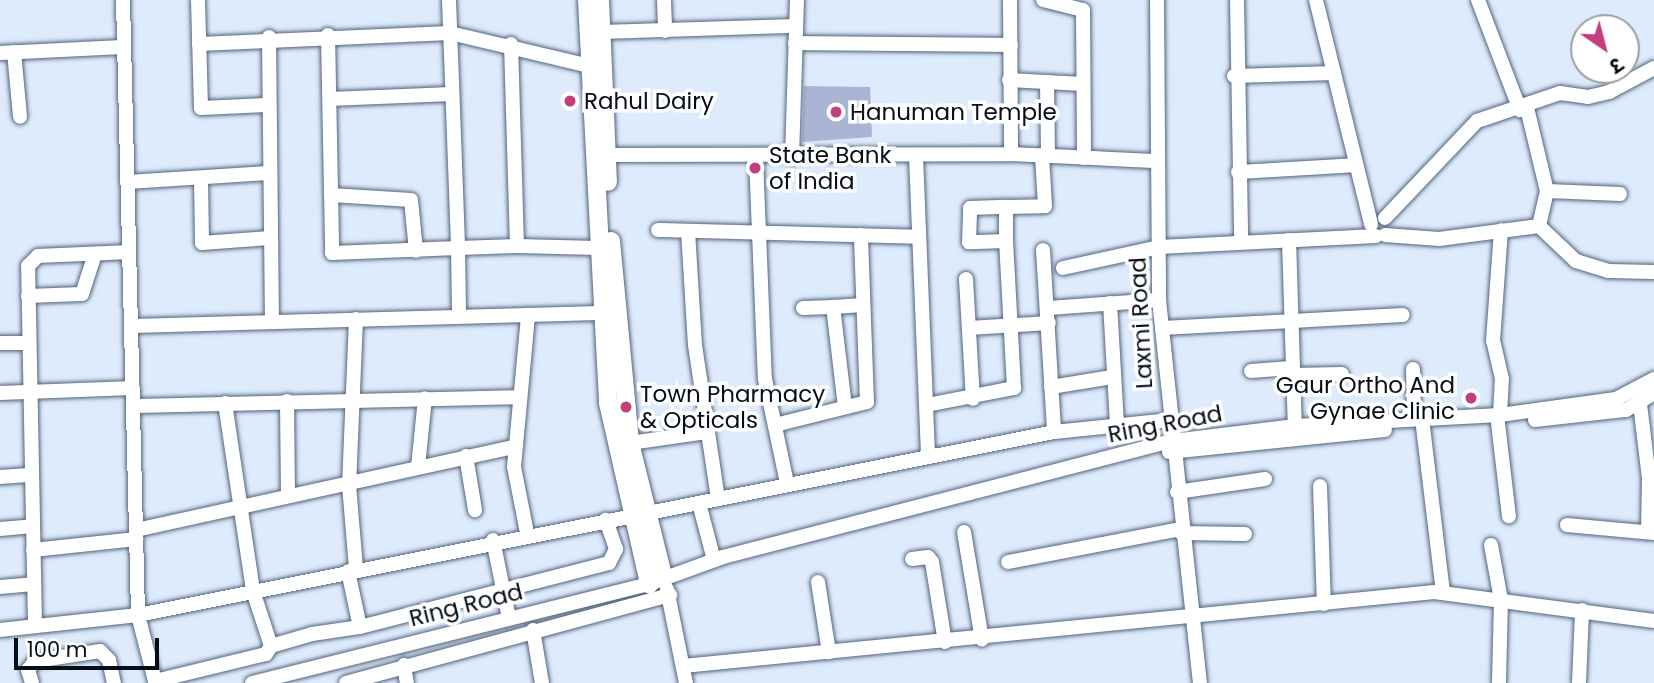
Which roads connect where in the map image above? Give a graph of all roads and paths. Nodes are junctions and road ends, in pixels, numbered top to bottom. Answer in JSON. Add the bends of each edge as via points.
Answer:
{"nodes":[{"id":1,"x":123,"y":0,"type":"edge"},
{"id":2,"x":198,"y":0,"type":"edge"},
{"id":3,"x":449,"y":0,"type":"edge"},
{"id":4,"x":587,"y":0,"type":"edge"},
{"id":5,"x":600,"y":0,"type":"edge"},
{"id":6,"x":664,"y":0,"type":"edge"},
{"id":7,"x":797,"y":0,"type":"edge"},
{"id":8,"x":1010,"y":0,"type":"edge"},
{"id":9,"x":1043,"y":0,"type":"edge"},
{"id":10,"x":1157,"y":0,"type":"edge"},
{"id":11,"x":1237,"y":0,"type":"edge"},
{"id":12,"x":1316,"y":0,"type":"edge"},
{"id":13,"x":1478,"y":0,"type":"edge"},
{"id":14,"x":796,"y":26,"type":"junction"},
{"id":15,"x":665,"y":31,"type":"junction"},
{"id":16,"x":601,"y":32,"type":"junction"},
{"id":17,"x":450,"y":33,"type":"junction"},
{"id":18,"x":328,"y":35,"type":"junction"},
{"id":19,"x":269,"y":37,"type":"junction"},
{"id":20,"x":795,"y":43,"type":"junction"},
{"id":21,"x":199,"y":44,"type":"junction"},
{"id":22,"x":511,"y":44,"type":"junction"},
{"id":23,"x":1011,"y":45,"type":"junction"},
{"id":24,"x":123,"y":47,"type":"junction"},
{"id":25,"x":7,"y":52,"type":"edge"},
{"id":26,"x":590,"y":66,"type":"junction"},
{"id":27,"x":1654,"y":68,"type":"edge"},
{"id":28,"x":1334,"y":73,"type":"junction"},
{"id":29,"x":1234,"y":76,"type":"junction"},
{"id":30,"x":1009,"y":80,"type":"junction"},
{"id":31,"x":1047,"y":82,"type":"junction"},
{"id":32,"x":1083,"y":84,"type":"junction"},
{"id":33,"x":451,"y":94,"type":"junction"},
{"id":34,"x":330,"y":99,"type":"junction"},
{"id":35,"x":266,"y":105,"type":"junction"},
{"id":36,"x":1524,"y":109,"type":"junction"},
{"id":37,"x":20,"y":117,"type":"dead end"},
{"id":38,"x":1011,"y":154,"type":"junction"},
{"id":39,"x":601,"y":155,"type":"junction"},
{"id":40,"x":916,"y":156,"type":"junction"},
{"id":41,"x":1045,"y":156,"type":"junction"},
{"id":42,"x":756,"y":158,"type":"junction"},
{"id":43,"x":792,"y":158,"type":"junction"},
{"id":44,"x":1084,"y":158,"type":"junction"},
{"id":45,"x":1154,"y":161,"type":"junction"},
{"id":46,"x":1355,"y":165,"type":"junction"},
{"id":47,"x":1238,"y":172,"type":"junction"},
{"id":48,"x":268,"y":173,"type":"junction"},
{"id":49,"x":201,"y":178,"type":"junction"},
{"id":50,"x":128,"y":182,"type":"junction"},
{"id":51,"x":1547,"y":191,"type":"junction"},
{"id":52,"x":1620,"y":194,"type":"dead end"},
{"id":53,"x":331,"y":195,"type":"junction"},
{"id":54,"x":1006,"y":207,"type":"junction"},
{"id":55,"x":1539,"y":226,"type":"junction"},
{"id":56,"x":1379,"y":228,"type":"junction"},
{"id":57,"x":658,"y":230,"type":"dead end"},
{"id":58,"x":1501,"y":230,"type":"junction"},
{"id":59,"x":688,"y":231,"type":"junction"},
{"id":60,"x":759,"y":233,"type":"junction"},
{"id":61,"x":861,"y":235,"type":"junction"},
{"id":62,"x":919,"y":237,"type":"junction"},
{"id":63,"x":270,"y":238,"type":"junction"},
{"id":64,"x":1289,"y":240,"type":"junction"},
{"id":65,"x":1006,"y":241,"type":"junction"},
{"id":66,"x":1241,"y":241,"type":"junction"},
{"id":67,"x":517,"y":246,"type":"junction"},
{"id":68,"x":1159,"y":247,"type":"junction"},
{"id":69,"x":458,"y":248,"type":"junction"},
{"id":70,"x":599,"y":248,"type":"junction"},
{"id":71,"x":1043,"y":250,"type":"dead end"},
{"id":72,"x":130,"y":251,"type":"junction"},
{"id":73,"x":416,"y":251,"type":"junction"},
{"id":74,"x":95,"y":254,"type":"junction"},
{"id":75,"x":1063,"y":268,"type":"dead end"},
{"id":76,"x":1654,"y":272,"type":"edge"},
{"id":77,"x":966,"y":279,"type":"dead end"},
{"id":78,"x":29,"y":296,"type":"junction"},
{"id":79,"x":1159,"y":300,"type":"junction"},
{"id":80,"x":1110,"y":303,"type":"junction"},
{"id":81,"x":863,"y":305,"type":"junction"},
{"id":82,"x":833,"y":307,"type":"junction"},
{"id":83,"x":803,"y":308,"type":"dead end"},
{"id":84,"x":1049,"y":308,"type":"junction"},
{"id":85,"x":601,"y":313,"type":"junction"},
{"id":86,"x":528,"y":315,"type":"junction"},
{"id":87,"x":1403,"y":315,"type":"dead end"},
{"id":88,"x":459,"y":316,"type":"junction"},
{"id":89,"x":356,"y":319,"type":"junction"},
{"id":90,"x":272,"y":320,"type":"junction"},
{"id":91,"x":1289,"y":320,"type":"junction"},
{"id":92,"x":1049,"y":323,"type":"junction"},
{"id":93,"x":1013,"y":324,"type":"junction"},
{"id":94,"x":131,"y":326,"type":"junction"},
{"id":95,"x":969,"y":328,"type":"junction"},
{"id":96,"x":1162,"y":328,"type":"junction"},
{"id":97,"x":0,"y":343,"type":"edge"},
{"id":98,"x":29,"y":343,"type":"junction"},
{"id":99,"x":1413,"y":369,"type":"dead end"},
{"id":100,"x":1251,"y":371,"type":"dead end"},
{"id":101,"x":1291,"y":371,"type":"junction"},
{"id":102,"x":1342,"y":374,"type":"dead end"},
{"id":103,"x":1112,"y":377,"type":"junction"},
{"id":104,"x":1654,"y":379,"type":"edge"},
{"id":105,"x":1051,"y":387,"type":"junction"},
{"id":106,"x":133,"y":388,"type":"junction"},
{"id":107,"x":30,"y":391,"type":"junction"},
{"id":108,"x":0,"y":393,"type":"edge"},
{"id":109,"x":519,"y":397,"type":"junction"},
{"id":110,"x":1650,"y":397,"type":"edge"},
{"id":111,"x":425,"y":398,"type":"junction"},
{"id":112,"x":973,"y":399,"type":"junction"},
{"id":113,"x":350,"y":400,"type":"junction"},
{"id":114,"x":287,"y":401,"type":"junction"},
{"id":115,"x":225,"y":403,"type":"junction"},
{"id":116,"x":927,"y":405,"type":"junction"},
{"id":117,"x":133,"y":406,"type":"junction"},
{"id":118,"x":845,"y":407,"type":"junction"},
{"id":119,"x":1499,"y":419,"type":"junction"},
{"id":120,"x":1170,"y":420,"type":"junction"},
{"id":121,"x":1418,"y":423,"type":"junction"},
{"id":122,"x":1117,"y":424,"type":"junction"},
{"id":123,"x":775,"y":425,"type":"junction"},
{"id":124,"x":1295,"y":426,"type":"junction"},
{"id":125,"x":706,"y":432,"type":"junction"},
{"id":126,"x":1054,"y":432,"type":"junction"},
{"id":127,"x":630,"y":443,"type":"junction"},
{"id":128,"x":1173,"y":445,"type":"junction"},
{"id":129,"x":514,"y":447,"type":"junction"},
{"id":130,"x":466,"y":456,"type":"junction"},
{"id":131,"x":928,"y":456,"type":"junction"},
{"id":132,"x":418,"y":467,"type":"junction"},
{"id":133,"x":32,"y":475,"type":"junction"},
{"id":134,"x":0,"y":477,"type":"edge"},
{"id":135,"x":1265,"y":479,"type":"dead end"},
{"id":136,"x":787,"y":483,"type":"junction"},
{"id":137,"x":349,"y":485,"type":"junction"},
{"id":138,"x":1320,"y":486,"type":"dead end"},
{"id":139,"x":1177,"y":492,"type":"junction"},
{"id":140,"x":288,"y":496,"type":"junction"},
{"id":141,"x":718,"y":499,"type":"junction"},
{"id":142,"x":699,"y":503,"type":"junction"},
{"id":143,"x":238,"y":508,"type":"junction"},
{"id":144,"x":475,"y":510,"type":"dead end"},
{"id":145,"x":639,"y":515,"type":"junction"},
{"id":146,"x":1508,"y":516,"type":"dead end"},
{"id":147,"x":606,"y":520,"type":"junction"},
{"id":148,"x":1567,"y":525,"type":"dead end"},
{"id":149,"x":33,"y":526,"type":"junction"},
{"id":150,"x":0,"y":529,"type":"edge"},
{"id":151,"x":1181,"y":531,"type":"junction"},
{"id":152,"x":964,"y":532,"type":"dead end"},
{"id":153,"x":1651,"y":532,"type":"edge"},
{"id":154,"x":527,"y":533,"type":"junction"},
{"id":155,"x":136,"y":534,"type":"junction"},
{"id":156,"x":1245,"y":534,"type":"dead end"},
{"id":157,"x":493,"y":540,"type":"junction"},
{"id":158,"x":1491,"y":545,"type":"dead end"},
{"id":159,"x":33,"y":550,"type":"junction"},
{"id":160,"x":912,"y":559,"type":"dead end"},
{"id":161,"x":714,"y":560,"type":"junction"},
{"id":162,"x":1008,"y":562,"type":"dead end"},
{"id":163,"x":352,"y":570,"type":"junction"},
{"id":164,"x":691,"y":570,"type":"junction"},
{"id":165,"x":818,"y":582,"type":"dead end"},
{"id":166,"x":33,"y":583,"type":"junction"},
{"id":167,"x":661,"y":586,"type":"junction"},
{"id":168,"x":0,"y":587,"type":"edge"},
{"id":169,"x":253,"y":591,"type":"junction"},
{"id":170,"x":502,"y":593,"type":"junction"},
{"id":171,"x":1443,"y":593,"type":"junction"},
{"id":172,"x":1501,"y":600,"type":"junction"},
{"id":173,"x":1324,"y":604,"type":"junction"},
{"id":174,"x":1582,"y":610,"type":"junction"},
{"id":175,"x":138,"y":614,"type":"junction"},
{"id":176,"x":509,"y":618,"type":"junction"},
{"id":177,"x":1191,"y":619,"type":"junction"},
{"id":178,"x":1654,"y":621,"type":"edge"},
{"id":179,"x":35,"y":625,"type":"junction"},
{"id":180,"x":360,"y":627,"type":"junction"},
{"id":181,"x":0,"y":630,"type":"edge"},
{"id":182,"x":533,"y":630,"type":"junction"},
{"id":183,"x":982,"y":639,"type":"junction"},
{"id":184,"x":945,"y":642,"type":"junction"},
{"id":185,"x":271,"y":646,"type":"junction"},
{"id":186,"x":829,"y":652,"type":"junction"},
{"id":187,"x":404,"y":665,"type":"junction"},
{"id":188,"x":683,"y":666,"type":"junction"},
{"id":189,"x":153,"y":682,"type":"edge"},
{"id":190,"x":32,"y":683,"type":"edge"},
{"id":191,"x":114,"y":683,"type":"edge"},
{"id":192,"x":252,"y":683,"type":"edge"},
{"id":193,"x":346,"y":683,"type":"edge"},
{"id":194,"x":407,"y":683,"type":"edge"},
{"id":195,"x":542,"y":683,"type":"edge"},
{"id":196,"x":686,"y":683,"type":"edge"},
{"id":197,"x":1200,"y":683,"type":"edge"},
{"id":198,"x":1499,"y":683,"type":"edge"},
{"id":199,"x":1579,"y":683,"type":"edge"}],
"edges":[{"from":1,"to":24,"type":"street"},
{"from":2,"to":21,"type":"street"},
{"from":3,"to":17,"type":"street"},
{"from":4,"to":26,"type":"main road"},
{"from":5,"to":16,"type":"main road"},
{"from":6,"to":15,"type":"street"},
{"from":7,"to":14,"type":"street"},
{"from":8,"to":23,"type":"street"},
{"from":9,"to":32,"type":"street","via":[[1083,10]]},
{"from":10,"to":45,"type":"street","name":"Laxmi Road"},
{"from":11,"to":29,"type":"street"},
{"from":12,"to":28,"type":"street"},
{"from":13,"to":36,"type":"street"},
{"from":14,"to":15,"type":"street"},
{"from":14,"to":20,"type":"street"},
{"from":15,"to":16,"type":"street"},
{"from":16,"to":39,"type":"main road"},
{"from":17,"to":18,"type":"street"},
{"from":17,"to":22,"type":"street"},
{"from":17,"to":33,"type":"street"},
{"from":18,"to":19,"type":"street"},
{"from":18,"to":34,"type":"street"},
{"from":19,"to":21,"type":"street"},
{"from":19,"to":35,"type":"street"},
{"from":20,"to":23,"type":"street"},
{"from":20,"to":43,"type":"street"},
{"from":21,"to":35,"type":"street","via":[[201,108]]},
{"from":22,"to":26,"type":"street"},
{"from":22,"to":67,"type":"street"},
{"from":23,"to":30,"type":"street"},
{"from":24,"to":25,"type":"street"},
{"from":24,"to":50,"type":"street"},
{"from":25,"to":37,"type":"street"},
{"from":26,"to":39,"type":"main road"},
{"from":27,"to":36,"type":"street","via":[[1609,92],[1588,97],[1560,93]]},
{"from":28,"to":29,"type":"street"},
{"from":28,"to":46,"type":"street"},
{"from":29,"to":47,"type":"street"},
{"from":30,"to":31,"type":"street"},
{"from":30,"to":38,"type":"street"},
{"from":31,"to":32,"type":"street"},
{"from":31,"to":41,"type":"street"},
{"from":32,"to":44,"type":"street"},
{"from":33,"to":34,"type":"street"},
{"from":33,"to":69,"type":"street"},
{"from":34,"to":53,"type":"street"},
{"from":35,"to":48,"type":"street"},
{"from":36,"to":51,"type":"street"},
{"from":36,"to":56,"type":"street","via":[[1488,116],[1468,127]]},
{"from":38,"to":40,"type":"street"},
{"from":38,"to":41,"type":"street"},
{"from":39,"to":42,"type":"street"},
{"from":39,"to":70,"type":"main road"},
{"from":39,"to":127,"type":"main road"},
{"from":40,"to":43,"type":"street"},
{"from":40,"to":62,"type":"street"},
{"from":41,"to":44,"type":"street"},
{"from":41,"to":54,"type":"street","via":[[1045,206]]},
{"from":42,"to":43,"type":"street"},
{"from":42,"to":60,"type":"street"},
{"from":44,"to":45,"type":"street"},
{"from":45,"to":68,"type":"street","name":"Laxmi Road"},
{"from":46,"to":47,"type":"street"},
{"from":46,"to":56,"type":"street"},
{"from":47,"to":66,"type":"street"},
{"from":48,"to":49,"type":"street"},
{"from":48,"to":63,"type":"street"},
{"from":49,"to":50,"type":"street"},
{"from":49,"to":63,"type":"street","via":[[202,243]]},
{"from":50,"to":72,"type":"street"},
{"from":51,"to":52,"type":"street"},
{"from":51,"to":55,"type":"street"},
{"from":53,"to":73,"type":"street","via":[[411,200]]},
{"from":53,"to":73,"type":"street","via":[[331,249],[336,256]]},
{"from":54,"to":65,"type":"street"},
{"from":54,"to":65,"type":"street","via":[[970,208],[969,242]]},
{"from":55,"to":58,"type":"street"},
{"from":55,"to":76,"type":"street","via":[[1576,261],[1608,271]]},
{"from":56,"to":58,"type":"street","via":[[1431,239]]},
{"from":56,"to":64,"type":"street"},
{"from":57,"to":59,"type":"street"},
{"from":58,"to":119,"type":"street","via":[[1493,341],[1502,379]]},
{"from":59,"to":60,"type":"street"},
{"from":59,"to":125,"type":"street"},
{"from":60,"to":61,"type":"street"},
{"from":60,"to":123,"type":"street","via":[[765,379]]},
{"from":61,"to":62,"type":"street"},
{"from":61,"to":81,"type":"street"},
{"from":62,"to":116,"type":"street"},
{"from":63,"to":90,"type":"street"},
{"from":64,"to":66,"type":"street"},
{"from":64,"to":91,"type":"street"},
{"from":65,"to":93,"type":"street"},
{"from":66,"to":68,"type":"street"},
{"from":67,"to":69,"type":"street"},
{"from":67,"to":70,"type":"street"},
{"from":68,"to":75,"type":"street"},
{"from":68,"to":79,"type":"street","name":"Laxmi Road"},
{"from":69,"to":73,"type":"street"},
{"from":69,"to":88,"type":"street"},
{"from":70,"to":85,"type":"main road"},
{"from":71,"to":84,"type":"street"},
{"from":72,"to":74,"type":"street"},
{"from":72,"to":94,"type":"street"},
{"from":74,"to":78,"type":"street","via":[[82,293]]},
{"from":74,"to":78,"type":"street","via":[[33,257]]},
{"from":77,"to":95,"type":"street"},
{"from":78,"to":98,"type":"street"},
{"from":79,"to":80,"type":"street"},
{"from":79,"to":96,"type":"street","name":"Laxmi Road"},
{"from":80,"to":84,"type":"street"},
{"from":80,"to":103,"type":"street"},
{"from":81,"to":82,"type":"street"},
{"from":81,"to":118,"type":"street","via":[[867,402]]},
{"from":82,"to":83,"type":"street"},
{"from":82,"to":118,"type":"street"},
{"from":84,"to":92,"type":"street"},
{"from":85,"to":86,"type":"street"},
{"from":85,"to":145,"type":"main road","via":[[611,422]]},
{"from":86,"to":88,"type":"street"},
{"from":86,"to":109,"type":"street"},
{"from":87,"to":91,"type":"street"},
{"from":88,"to":89,"type":"street"},
{"from":89,"to":90,"type":"street"},
{"from":89,"to":113,"type":"street"},
{"from":90,"to":94,"type":"street"},
{"from":91,"to":96,"type":"street"},
{"from":91,"to":101,"type":"street"},
{"from":92,"to":93,"type":"street"},
{"from":92,"to":105,"type":"street"},
{"from":93,"to":95,"type":"street"},
{"from":93,"to":112,"type":"street","via":[[1014,388]]},
{"from":94,"to":106,"type":"street"},
{"from":95,"to":112,"type":"street"},
{"from":96,"to":120,"type":"street","name":"Laxmi Road"},
{"from":97,"to":98,"type":"street"},
{"from":98,"to":107,"type":"street"},
{"from":99,"to":121,"type":"street"},
{"from":100,"to":101,"type":"street"},
{"from":101,"to":102,"type":"street"},
{"from":101,"to":124,"type":"street"},
{"from":103,"to":105,"type":"street"},
{"from":103,"to":122,"type":"street"},
{"from":104,"to":119,"type":"street","name":"Ring Road","via":[[1616,399]]},
{"from":105,"to":126,"type":"street"},
{"from":106,"to":107,"type":"street"},
{"from":106,"to":117,"type":"street"},
{"from":107,"to":108,"type":"street"},
{"from":107,"to":133,"type":"street"},
{"from":109,"to":111,"type":"street"},
{"from":109,"to":129,"type":"street"},
{"from":110,"to":119,"type":"street","name":"Ring Road","via":[[1609,414]]},
{"from":110,"to":153,"type":"street"},
{"from":111,"to":113,"type":"street"},
{"from":111,"to":132,"type":"street"},
{"from":112,"to":116,"type":"street"},
{"from":113,"to":114,"type":"street"},
{"from":113,"to":137,"type":"street"},
{"from":114,"to":115,"type":"street"},
{"from":114,"to":140,"type":"street"},
{"from":115,"to":117,"type":"street"},
{"from":115,"to":143,"type":"street"},
{"from":116,"to":131,"type":"street"},
{"from":117,"to":155,"type":"street"},
{"from":118,"to":123,"type":"street"},
{"from":119,"to":121,"type":"street","name":"Ring Road"},
{"from":119,"to":146,"type":"street"},
{"from":120,"to":122,"type":"street"},
{"from":120,"to":128,"type":"street","name":"Laxmi Road"},
{"from":121,"to":124,"type":"street","name":"Ring Road"},
{"from":121,"to":128,"type":"street","name":"Ring Road"},
{"from":121,"to":171,"type":"street"},
{"from":122,"to":126,"type":"street"},
{"from":123,"to":136,"type":"street"},
{"from":124,"to":128,"type":"street","name":"Ring Road"},
{"from":125,"to":127,"type":"street"},
{"from":125,"to":141,"type":"street"},
{"from":126,"to":131,"type":"street"},
{"from":127,"to":145,"type":"main road"},
{"from":128,"to":139,"type":"street","name":"Laxmi Road"},
{"from":128,"to":161,"type":"street","name":"Ring Road"},
{"from":128,"to":164,"type":"street","name":"Ring Road","via":[[717,569]]},
{"from":129,"to":130,"type":"street"},
{"from":129,"to":154,"type":"street"},
{"from":130,"to":132,"type":"street"},
{"from":130,"to":144,"type":"street"},
{"from":131,"to":136,"type":"street"},
{"from":132,"to":137,"type":"street"},
{"from":133,"to":134,"type":"street"},
{"from":133,"to":149,"type":"street"},
{"from":135,"to":139,"type":"street"},
{"from":136,"to":141,"type":"street"},
{"from":137,"to":140,"type":"street"},
{"from":137,"to":163,"type":"street"},
{"from":138,"to":173,"type":"street"},
{"from":139,"to":151,"type":"street","name":"Laxmi Road"},
{"from":140,"to":143,"type":"street"},
{"from":141,"to":142,"type":"street"},
{"from":142,"to":145,"type":"street"},
{"from":142,"to":161,"type":"street"},
{"from":143,"to":155,"type":"street"},
{"from":143,"to":169,"type":"street"},
{"from":145,"to":147,"type":"street"},
{"from":145,"to":167,"type":"main road"},
{"from":147,"to":154,"type":"street"},
{"from":147,"to":170,"type":"street","via":[[616,549],[609,564]]},
{"from":148,"to":153,"type":"street"},
{"from":149,"to":150,"type":"street"},
{"from":149,"to":159,"type":"street"},
{"from":151,"to":156,"type":"street"},
{"from":151,"to":162,"type":"street"},
{"from":151,"to":177,"type":"street","name":"Laxmi Road"},
{"from":152,"to":183,"type":"street"},
{"from":154,"to":157,"type":"street"},
{"from":155,"to":159,"type":"street"},
{"from":155,"to":175,"type":"street"},
{"from":157,"to":163,"type":"street"},
{"from":157,"to":170,"type":"street"},
{"from":158,"to":172,"type":"street"},
{"from":159,"to":166,"type":"street"},
{"from":160,"to":184,"type":"street","via":[[928,557],[932,562]]},
{"from":161,"to":164,"type":"street","name":"Ring Road"},
{"from":163,"to":169,"type":"street"},
{"from":163,"to":180,"type":"street"},
{"from":164,"to":167,"type":"street","name":"Ring Road"},
{"from":165,"to":186,"type":"street"},
{"from":166,"to":168,"type":"street"},
{"from":166,"to":179,"type":"street"},
{"from":167,"to":176,"type":"street","name":"Ring Road"},
{"from":167,"to":182,"type":"street"},
{"from":167,"to":188,"type":"street"},
{"from":169,"to":175,"type":"street"},
{"from":169,"to":185,"type":"street"},
{"from":170,"to":176,"type":"street"},
{"from":170,"to":180,"type":"street"},
{"from":171,"to":172,"type":"street"},
{"from":171,"to":173,"type":"street"},
{"from":172,"to":174,"type":"street"},
{"from":172,"to":198,"type":"street"},
{"from":173,"to":177,"type":"street"},
{"from":174,"to":178,"type":"street"},
{"from":174,"to":199,"type":"street"},
{"from":175,"to":179,"type":"street"},
{"from":175,"to":189,"type":"street"},
{"from":176,"to":192,"type":"street","name":"Ring Road"},
{"from":177,"to":183,"type":"street"},
{"from":177,"to":197,"type":"street","name":"Laxmi Road"},
{"from":179,"to":181,"type":"street"},
{"from":180,"to":185,"type":"street"},
{"from":182,"to":187,"type":"street"},
{"from":182,"to":195,"type":"street"},
{"from":183,"to":184,"type":"street"},
{"from":184,"to":186,"type":"street"},
{"from":185,"to":189,"type":"street","via":[[266,654]]},
{"from":186,"to":188,"type":"street"},
{"from":187,"to":193,"type":"street"},
{"from":187,"to":194,"type":"street"},
{"from":188,"to":196,"type":"street"},
{"from":190,"to":191,"type":"street","via":[[28,670],[35,661],[100,651],[107,655]]}]}
